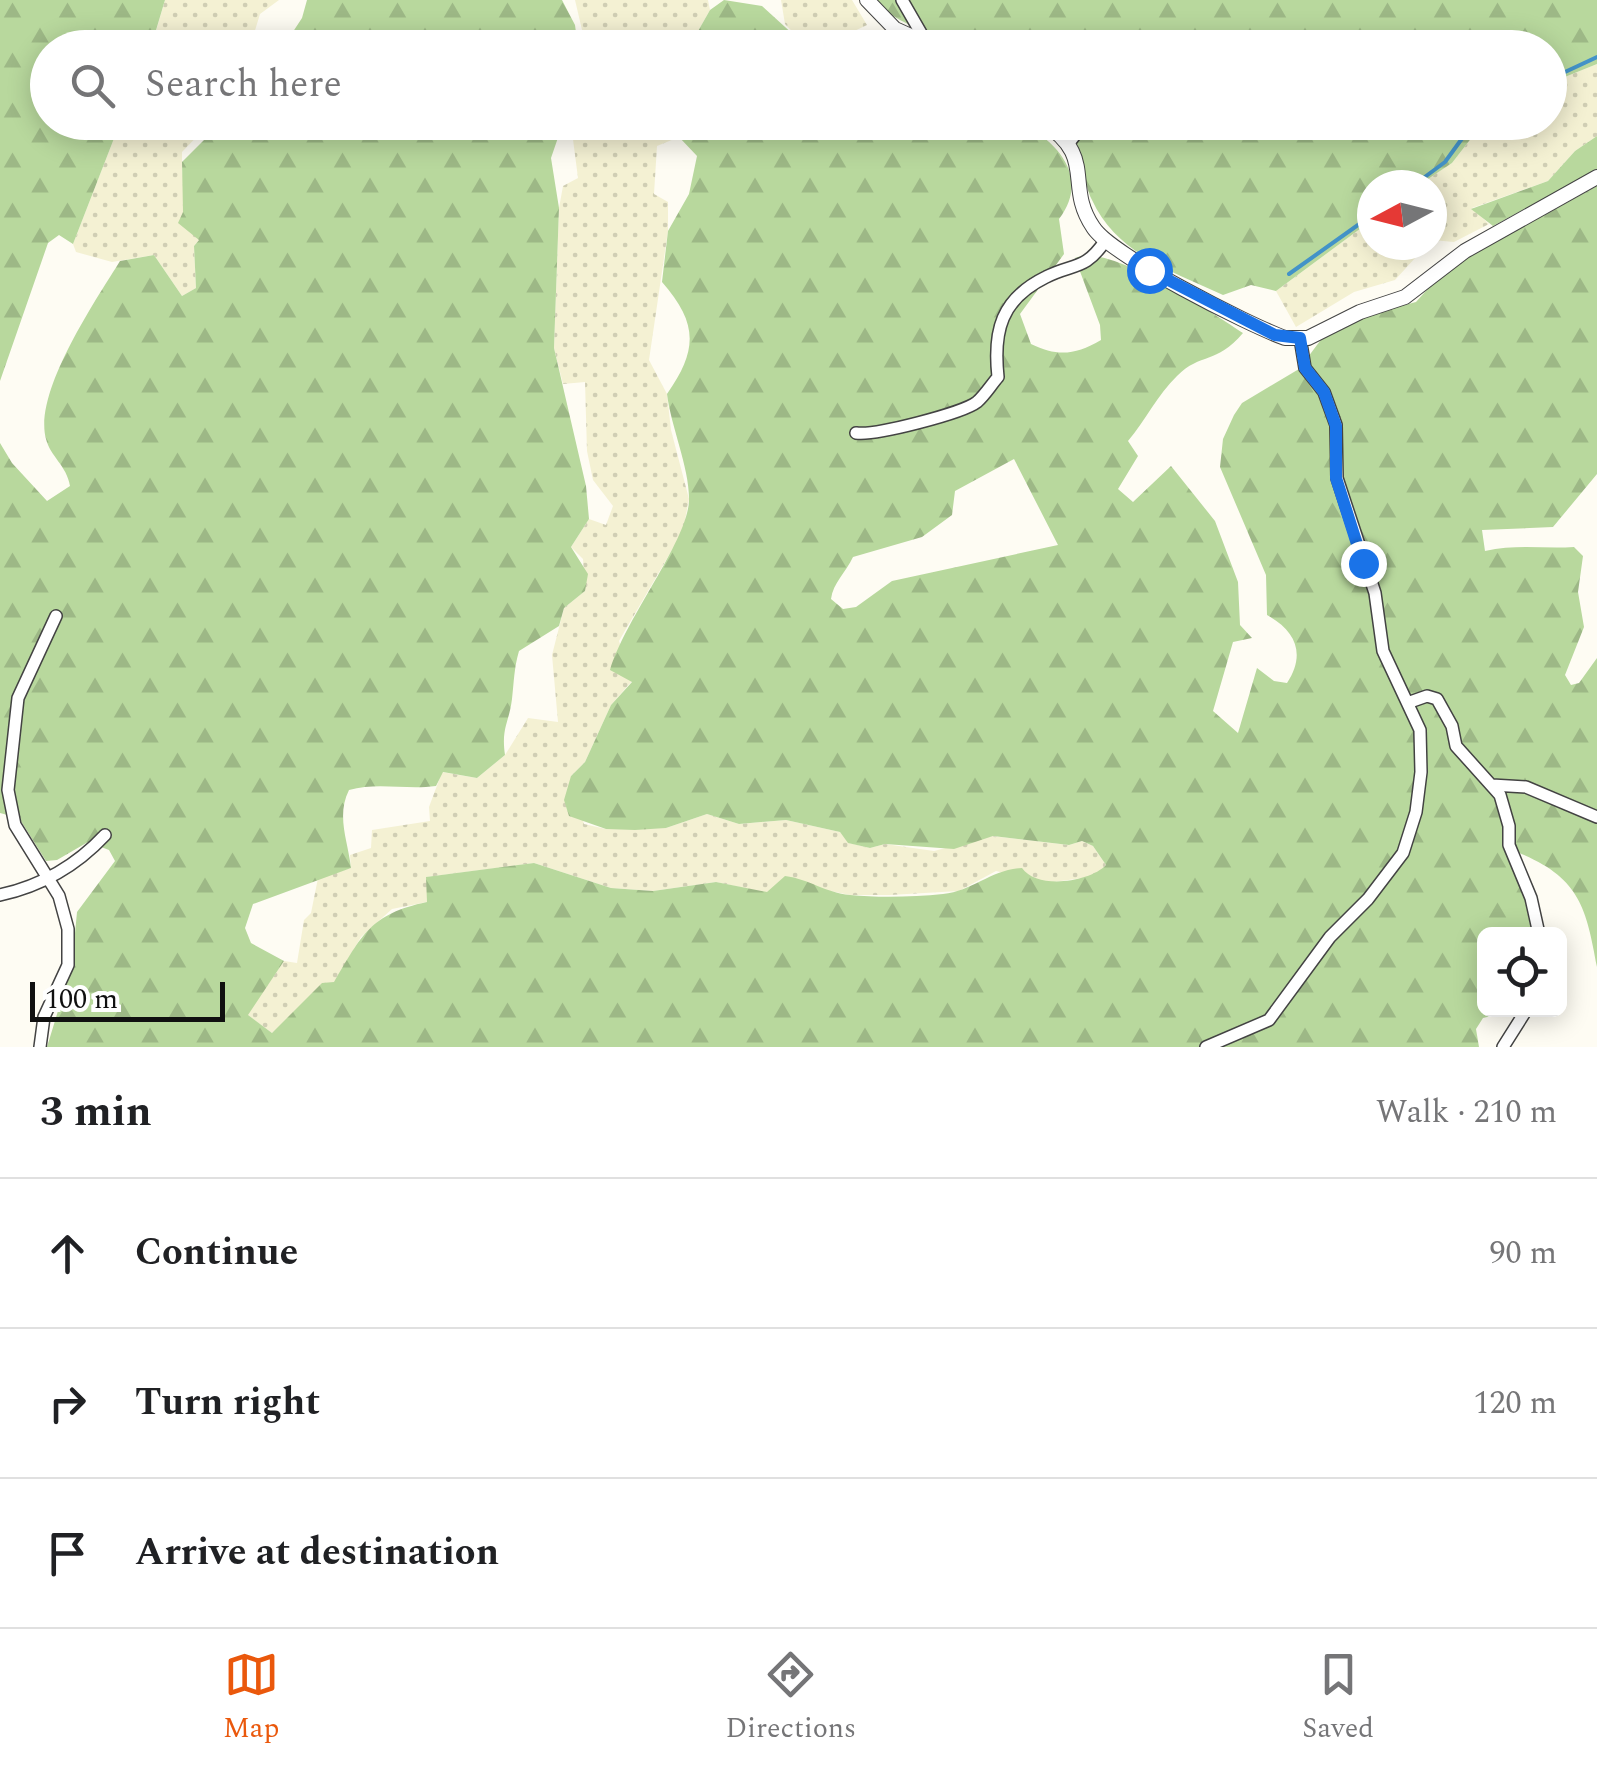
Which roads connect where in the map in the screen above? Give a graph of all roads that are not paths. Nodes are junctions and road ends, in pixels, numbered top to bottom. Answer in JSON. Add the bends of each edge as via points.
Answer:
{"nodes":[{"id":1,"x":867,"y":0,"type":"edge"},
{"id":2,"x":902,"y":0,"type":"edge"},
{"id":3,"x":897,"y":30,"type":"edge"},
{"id":4,"x":922,"y":30,"type":"edge"},
{"id":5,"x":1065,"y":140,"type":"edge"},
{"id":6,"x":1071,"y":140,"type":"edge"},
{"id":7,"x":1069,"y":143,"type":"junction"},
{"id":8,"x":1597,"y":177,"type":"edge"},
{"id":9,"x":1105,"y":241,"type":"junction"},
{"id":10,"x":1300,"y":338,"type":"junction"},
{"id":11,"x":856,"y":433,"type":"dead end"},
{"id":12,"x":56,"y":616,"type":"dead end"},
{"id":13,"x":1410,"y":702,"type":"junction"},
{"id":14,"x":1492,"y":785,"type":"junction"},
{"id":15,"x":1597,"y":816,"type":"edge"},
{"id":16,"x":105,"y":835,"type":"dead end"},
{"id":17,"x":48,"y":879,"type":"junction"},
{"id":18,"x":0,"y":895,"type":"edge"},
{"id":19,"x":1538,"y":927,"type":"edge"},
{"id":20,"x":1522,"y":1017,"type":"edge"},
{"id":21,"x":40,"y":1047,"type":"edge"},
{"id":22,"x":1206,"y":1047,"type":"edge"},
{"id":23,"x":1503,"y":1047,"type":"edge"}],
"edges":[{"from":1,"to":3,"type":"street"},
{"from":2,"to":4,"type":"street"},
{"from":5,"to":7,"type":"street"},
{"from":6,"to":7,"type":"street"},
{"from":7,"to":9,"type":"street","via":[[1083,208]]},
{"from":8,"to":10,"type":"street","via":[[1465,251],[1406,297]]},
{"from":9,"to":10,"type":"street","via":[[1275,335]]},
{"from":9,"to":11,"type":"street","via":[[1086,265],[1046,277],[1017,298],[996,328],[998,377],[977,402],[955,414]]},
{"from":10,"to":13,"type":"street","via":[[1305,368],[1324,392],[1336,426],[1336,478],[1375,594],[1383,651]]},
{"from":12,"to":17,"type":"street","via":[[18,698],[8,790],[14,825]]},
{"from":13,"to":14,"type":"street","via":[[1437,699],[1456,746]]},
{"from":13,"to":22,"type":"street","via":[[1420,730],[1421,772],[1402,852],[1279,1010]]},
{"from":14,"to":15,"type":"street","via":[[1526,787]]},
{"from":14,"to":19,"type":"street"},
{"from":16,"to":17,"type":"street"},
{"from":17,"to":18,"type":"street"},
{"from":17,"to":21,"type":"street","via":[[65,909],[68,965],[44,1017]]},
{"from":20,"to":23,"type":"street"}]}
